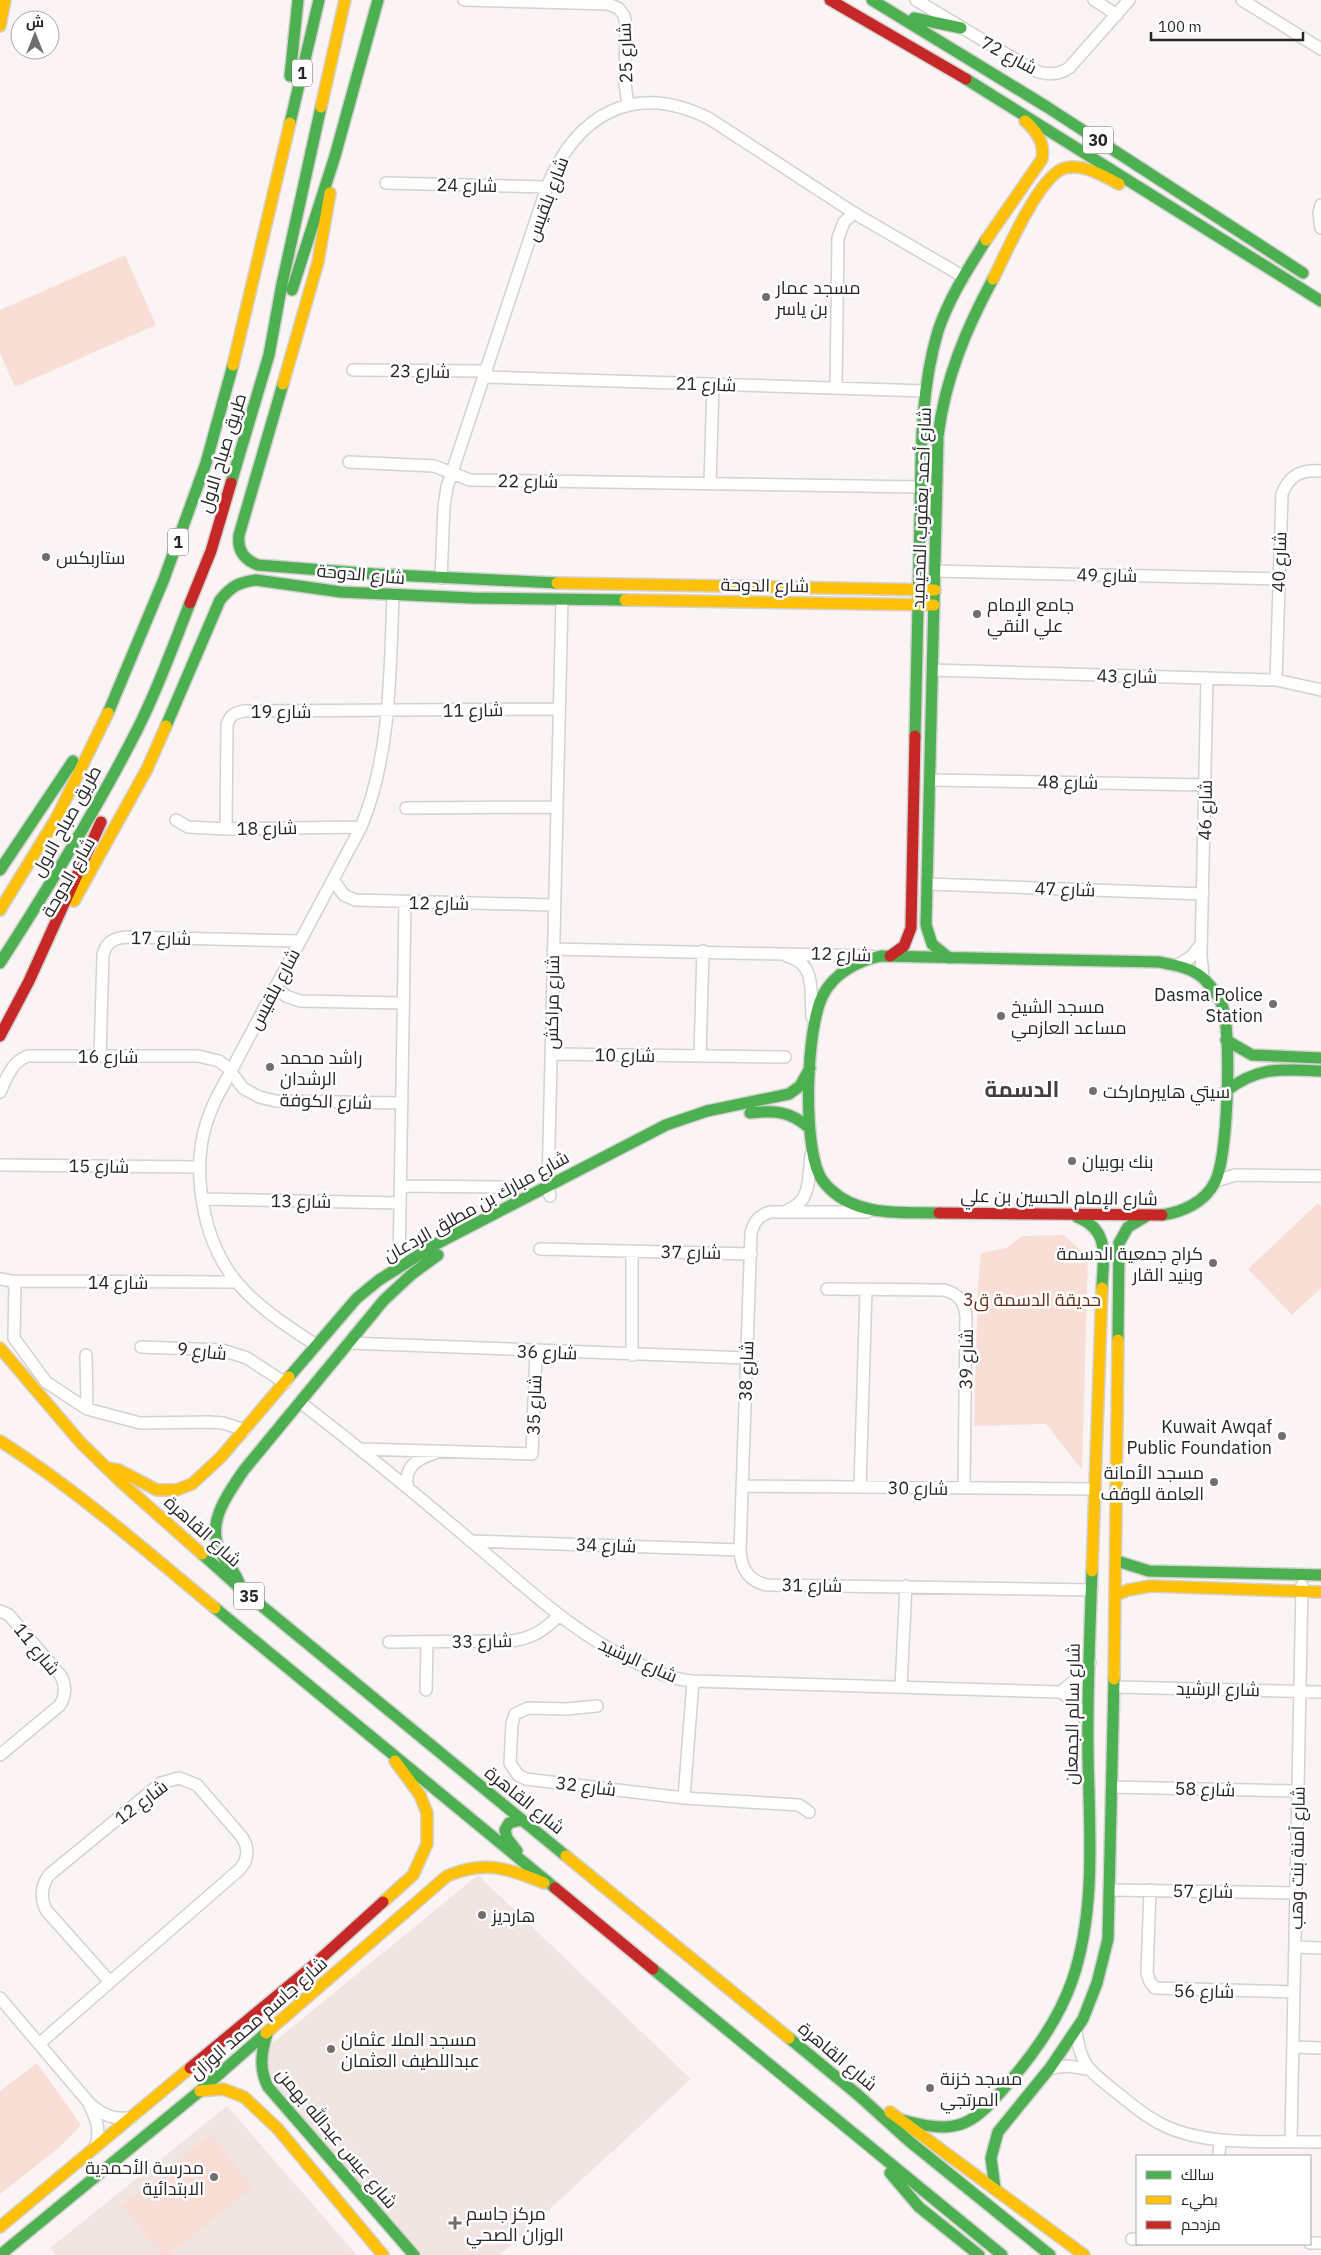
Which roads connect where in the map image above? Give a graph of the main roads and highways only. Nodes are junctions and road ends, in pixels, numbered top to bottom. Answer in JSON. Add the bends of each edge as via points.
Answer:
{"nodes":[{"id":1,"x":5,"y":0,"type":"edge"},
{"id":2,"x":298,"y":0,"type":"edge"},
{"id":3,"x":318,"y":0,"type":"edge"},
{"id":4,"x":345,"y":0,"type":"edge"},
{"id":5,"x":378,"y":0,"type":"edge"},
{"id":6,"x":830,"y":0,"type":"edge"},
{"id":7,"x":872,"y":0,"type":"edge"},
{"id":8,"x":888,"y":10,"type":"junction"},
{"id":9,"x":0,"y":26,"type":"edge"},
{"id":10,"x":961,"y":28,"type":"road end"},
{"id":11,"x":983,"y":89,"type":"junction"},
{"id":12,"x":285,"y":146,"type":"junction"},
{"id":13,"x":335,"y":156,"type":"junction"},
{"id":14,"x":1197,"y":222,"type":"junction"},
{"id":15,"x":993,"y":229,"type":"junction"},
{"id":16,"x":1012,"y":242,"type":"junction"},
{"id":17,"x":1313,"y":279,"type":"dead end"},
{"id":18,"x":1321,"y":301,"type":"edge"},
{"id":19,"x":939,"y":329,"type":"junction"},
{"id":20,"x":964,"y":338,"type":"junction"},
{"id":21,"x":269,"y":355,"type":"junction"},
{"id":22,"x":330,"y":572,"type":"junction"},
{"id":23,"x":473,"y":580,"type":"junction"},
{"id":24,"x":324,"y":589,"type":"junction"},
{"id":25,"x":918,"y":590,"type":"junction"},
{"id":26,"x":935,"y":590,"type":"junction"},
{"id":27,"x":473,"y":598,"type":"junction"},
{"id":28,"x":918,"y":605,"type":"junction"},
{"id":29,"x":934,"y":605,"type":"junction"},
{"id":30,"x":106,"y":718,"type":"junction"},
{"id":31,"x":138,"y":728,"type":"junction"},
{"id":32,"x":0,"y":870,"type":"edge"},
{"id":33,"x":0,"y":910,"type":"edge"},
{"id":34,"x":885,"y":956,"type":"junction"},
{"id":35,"x":949,"y":958,"type":"junction"},
{"id":36,"x":0,"y":963,"type":"edge"},
{"id":37,"x":29,"y":981,"type":"junction"},
{"id":38,"x":0,"y":1036,"type":"edge"},
{"id":39,"x":1226,"y":1040,"type":"junction"},
{"id":40,"x":1321,"y":1058,"type":"edge"},
{"id":41,"x":811,"y":1066,"type":"junction"},
{"id":42,"x":1321,"y":1071,"type":"edge"},
{"id":43,"x":1225,"y":1092,"type":"junction"},
{"id":44,"x":808,"y":1128,"type":"junction"},
{"id":45,"x":549,"y":1191,"type":"junction"},
{"id":46,"x":1072,"y":1215,"type":"junction"},
{"id":47,"x":1148,"y":1216,"type":"junction"},
{"id":48,"x":371,"y":1287,"type":"junction"},
{"id":49,"x":384,"y":1300,"type":"junction"},
{"id":50,"x":0,"y":1348,"type":"edge"},
{"id":51,"x":0,"y":1441,"type":"edge"},
{"id":52,"x":1096,"y":1442,"type":"junction"},
{"id":53,"x":1117,"y":1443,"type":"junction"},
{"id":54,"x":221,"y":1457,"type":"junction"},
{"id":55,"x":107,"y":1468,"type":"junction"},
{"id":56,"x":244,"y":1470,"type":"junction"},
{"id":57,"x":1117,"y":1561,"type":"junction"},
{"id":58,"x":1321,"y":1575,"type":"edge"},
{"id":59,"x":241,"y":1589,"type":"junction"},
{"id":60,"x":1321,"y":1592,"type":"edge"},
{"id":61,"x":1116,"y":1595,"type":"junction"},
{"id":62,"x":391,"y":1755,"type":"junction"},
{"id":63,"x":1112,"y":1765,"type":"junction"},
{"id":64,"x":1089,"y":1766,"type":"junction"},
{"id":65,"x":521,"y":1820,"type":"junction"},
{"id":66,"x":520,"y":1858,"type":"junction"},
{"id":67,"x":556,"y":1888,"type":"junction"},
{"id":68,"x":346,"y":1937,"type":"junction"},
{"id":69,"x":1082,"y":1944,"type":"junction"},
{"id":70,"x":1106,"y":1953,"type":"junction"},
{"id":71,"x":360,"y":1954,"type":"junction"},
{"id":72,"x":1075,"y":1972,"type":"junction"},
{"id":73,"x":1097,"y":1982,"type":"junction"},
{"id":74,"x":267,"y":2034,"type":"junction"},
{"id":75,"x":1002,"y":2090,"type":"junction"},
{"id":76,"x":200,"y":2091,"type":"junction"},
{"id":77,"x":857,"y":2094,"type":"junction"},
{"id":78,"x":1021,"y":2103,"type":"junction"},
{"id":79,"x":293,"y":2114,"type":"junction"},
{"id":80,"x":901,"y":2119,"type":"junction"},
{"id":81,"x":278,"y":2129,"type":"junction"},
{"id":82,"x":882,"y":2157,"type":"junction"},
{"id":83,"x":995,"y":2188,"type":"junction"},
{"id":84,"x":0,"y":2227,"type":"edge"},
{"id":85,"x":0,"y":2255,"type":"edge"},
{"id":86,"x":384,"y":2255,"type":"edge"},
{"id":87,"x":414,"y":2255,"type":"edge"},
{"id":88,"x":978,"y":2255,"type":"edge"},
{"id":89,"x":1002,"y":2255,"type":"edge"},
{"id":90,"x":1050,"y":2255,"type":"edge"},
{"id":91,"x":1084,"y":2255,"type":"edge"}],
"edges":[{"from":1,"to":9,"type":"main road"},
{"from":2,"to":12,"type":"main road"},
{"from":3,"to":12,"type":"main road","name":"طريق صباح الاول","number":"1"},
{"from":4,"to":21,"type":"main road","name":"طريق صباح الاول","number":"1"},
{"from":5,"to":13,"type":"main road"},
{"from":6,"to":11,"type":"main road","number":"30"},
{"from":7,"to":8,"type":"main road","number":"30"},
{"from":8,"to":10,"type":"main road"},
{"from":8,"to":17,"type":"main road","number":"30","via":[[1047,107]]},
{"from":11,"to":14,"type":"main road","number":"30"},
{"from":11,"to":15,"type":"main road","name":"شارع أحمد يعقوب المحيميد","via":[[1033,128],[1042,142],[1043,151],[1040,163]]},
{"from":12,"to":30,"type":"main road","name":"طريق صباح الاول","number":"1","via":[[237,349],[206,463],[164,580]]},
{"from":13,"to":21,"type":"main road"},
{"from":13,"to":22,"type":"main road","name":"شارع الدوحة","via":[[318,262],[238,541],[242,556],[252,564]]},
{"from":14,"to":16,"type":"main road","name":"شارع أحمد يعقوب المحيميد","via":[[1093,171],[1068,166],[1056,171],[1046,182]]},
{"from":14,"to":18,"type":"main road","number":"30"},
{"from":15,"to":16,"type":"main road","via":[[1006,229]]},
{"from":15,"to":19,"type":"main road","name":"شارع أحمد يعقوب المحيميد","via":[[964,277]]},
{"from":16,"to":20,"type":"main road","name":"شارع أحمد يعقوب المحيميد"},
{"from":19,"to":20,"type":"main road","via":[[941,338],[948,344],[956,344]]},
{"from":19,"to":25,"type":"main road","name":"شارع أحمد يعقوب المحيميد","via":[[926,391]]},
{"from":20,"to":26,"type":"main road","name":"شارع أحمد يعقوب المحيميد","via":[[947,384],[939,422]]},
{"from":21,"to":31,"type":"main road","name":"طريق صباح الاول","number":"1","via":[[211,550]]},
{"from":22,"to":23,"type":"main road","name":"شارع الدوحة"},
{"from":22,"to":24,"type":"main road","via":[[321,576],[320,585]]},
{"from":23,"to":25,"type":"main road","name":"شارع الدوحة"},
{"from":23,"to":27,"type":"main road","via":[[479,589]]},
{"from":24,"to":27,"type":"main road","name":"شارع الدوحة"},
{"from":24,"to":37,"type":"main road","name":"شارع الدوحة","via":[[256,580],[237,584],[223,595],[147,769]]},
{"from":25,"to":26,"type":"main road","name":"شارع الدوحة"},
{"from":25,"to":28,"type":"main road","name":"شارع أحمد يعقوب المحيميد"},
{"from":26,"to":29,"type":"main road","name":"شارع أحمد يعقوب المحيميد"},
{"from":27,"to":28,"type":"main road","name":"شارع الدوحة"},
{"from":28,"to":29,"type":"main road","name":"شارع الدوحة"},
{"from":28,"to":34,"type":"main road","name":"شارع أحمد يعقوب المحيميد","via":[[911,928],[904,946]]},
{"from":29,"to":35,"type":"main road","name":"شارع أحمد يعقوب المحيميد","via":[[928,937],[934,948]]},
{"from":30,"to":32,"type":"main road"},
{"from":30,"to":33,"type":"main road","name":"طريق صباح الاول","number":"1","via":[[58,817]]},
{"from":31,"to":36,"type":"main road","name":"طريق صباح الاول","number":"1","via":[[92,816]]},
{"from":31,"to":37,"type":"main road","via":[[124,774]]},
{"from":34,"to":35,"type":"main road","name":"شارع الإمام الحسين بن علي"},
{"from":34,"to":41,"type":"main road","name":"شارع الإمام الحسين بن علي","via":[[859,962],[826,989],[818,1003],[812,1030]]},
{"from":35,"to":39,"type":"main road","name":"شارع الإمام الحسين بن علي","via":[[1159,962],[1176,966],[1203,978],[1216,995],[1223,1010]]},
{"from":37,"to":38,"type":"main road"},
{"from":39,"to":40,"type":"main road","via":[[1252,1054]]},
{"from":39,"to":43,"type":"main road","name":"شارع الإمام الحسين بن علي"},
{"from":41,"to":44,"type":"main road","name":"شارع الإمام الحسين بن علي"},
{"from":41,"to":45,"type":"main road","name":"شارع مبارك بن مطلق الردعان","via":[[800,1086],[789,1094],[718,1108],[678,1120]]},
{"from":42,"to":43,"type":"main road","via":[[1259,1071],[1244,1077]]},
{"from":43,"to":47,"type":"main road","name":"شارع الإمام الحسين بن علي","via":[[1222,1160],[1216,1181],[1188,1208],[1169,1215]]},
{"from":44,"to":45,"type":"main road","name":"شارع مبارك بن مطلق الردعان","via":[[794,1115],[778,1111],[759,1111],[706,1121],[672,1133]]},
{"from":44,"to":46,"type":"main road","name":"شارع الإمام الحسين بن علي","via":[[819,1175],[833,1192],[859,1206],[883,1212]]},
{"from":45,"to":48,"type":"main road","name":"شارع مبارك بن مطلق الردعان","via":[[438,1243]]},
{"from":45,"to":49,"type":"main road","name":"شارع مبارك بن مطلق الردعان","via":[[430,1259]]},
{"from":46,"to":47,"type":"main road","name":"شارع الإمام الحسين بن علي"},
{"from":46,"to":52,"type":"main road","name":"شارع سالم الجمعان","via":[[1096,1227],[1103,1245]]},
{"from":47,"to":53,"type":"main road","via":[[1128,1226],[1119,1243]]},
{"from":48,"to":49,"type":"main road","via":[[378,1290]]},
{"from":48,"to":54,"type":"main road","name":"شارع مبارك بن مطلق الردعان","via":[[357,1298]]},
{"from":49,"to":56,"type":"main road","name":"شارع مبارك بن مطلق الردعان"},
{"from":50,"to":55,"type":"main road","name":"شارع القاهرة","number":"35","via":[[62,1423]]},
{"from":51,"to":62,"type":"main road","number":"35","via":[[82,1498]]},
{"from":52,"to":53,"type":"main road","via":[[1108,1434]]},
{"from":52,"to":64,"type":"main road","name":"شارع سالم الجمعان"},
{"from":53,"to":57,"type":"main road"},
{"from":54,"to":55,"type":"main road","name":"شارع مبارك بن مطلق الردعان","via":[[192,1484],[176,1490],[152,1488],[120,1470]]},
{"from":54,"to":56,"type":"main road","via":[[222,1468],[230,1475],[236,1476]]},
{"from":55,"to":59,"type":"main road","name":"شارع القاهرة","number":"35"},
{"from":56,"to":59,"type":"main road","name":"شارع مبارك بن مطلق الردعان","via":[[222,1503],[215,1530],[218,1549],[236,1574]]},
{"from":57,"to":58,"type":"main road","via":[[1149,1571]]},
{"from":57,"to":61,"type":"main road"},
{"from":59,"to":65,"type":"main road","name":"شارع القاهرة","number":"35"},
{"from":60,"to":61,"type":"main road","via":[[1151,1586]]},
{"from":61,"to":63,"type":"main road"},
{"from":62,"to":66,"type":"main road","number":"35"},
{"from":62,"to":68,"type":"main road","name":"شارع جاسم محمد الوزان","via":[[424,1804],[428,1823],[427,1844],[412,1875]]},
{"from":63,"to":64,"type":"main road","via":[[1103,1773],[1095,1772]]},
{"from":63,"to":70,"type":"main road","via":[[1110,1921]]},
{"from":64,"to":69,"type":"main road","name":"شارع سالم الجمعان","via":[[1087,1896]]},
{"from":65,"to":66,"type":"main road","via":[[509,1823],[505,1830]]},
{"from":65,"to":77,"type":"main road","name":"شارع القاهرة"},
{"from":66,"to":67,"type":"main road"},
{"from":67,"to":71,"type":"main road","name":"شارع جاسم محمد الوزان","via":[[507,1868],[486,1865],[466,1868],[439,1882]]},
{"from":67,"to":82,"type":"main road"},
{"from":68,"to":71,"type":"main road","via":[[356,1942]]},
{"from":68,"to":84,"type":"main road","name":"شارع جاسم محمد الوزان"},
{"from":69,"to":70,"type":"main road","via":[[1092,1954]]},
{"from":69,"to":72,"type":"main road","name":"شارع سالم الجمعان"},
{"from":70,"to":73,"type":"main road"},
{"from":71,"to":74,"type":"main road","name":"شارع جاسم محمد الوزان"},
{"from":72,"to":73,"type":"main road","via":[[1088,1974]]},
{"from":72,"to":75,"type":"main road","name":"شارع سالم الجمعان","via":[[1053,2022]]},
{"from":73,"to":78,"type":"main road","via":[[1076,2030]]},
{"from":74,"to":76,"type":"main road","name":"شارع جاسم محمد الوزان"},
{"from":74,"to":79,"type":"main road","name":"شارع عيس عبدالله بهمن","via":[[261,2054],[262,2074],[268,2087]]},
{"from":75,"to":78,"type":"main road","via":[[1008,2102]]},
{"from":75,"to":80,"type":"main road","name":"شارع سالم الجمعان","via":[[982,2112],[963,2125],[937,2128]]},
{"from":76,"to":81,"type":"main road","via":[[223,2089],[238,2093]]},
{"from":76,"to":85,"type":"main road","name":"شارع جاسم محمد الوزان"},
{"from":77,"to":80,"type":"main road"},
{"from":77,"to":90,"type":"main road","name":"شارع القاهرة","via":[[909,2141]]},
{"from":78,"to":83,"type":"main road","via":[[1003,2124],[995,2140],[991,2168]]},
{"from":79,"to":81,"type":"main road","via":[[279,2115],[276,2121]]},
{"from":79,"to":87,"type":"main road","name":"شارع عيس عبدالله بهمن"},
{"from":80,"to":83,"type":"main road"},
{"from":81,"to":86,"type":"main road"},
{"from":82,"to":88,"type":"main road","via":[[906,2193]]},
{"from":82,"to":89,"type":"main road"},
{"from":83,"to":91,"type":"main road"}]}
